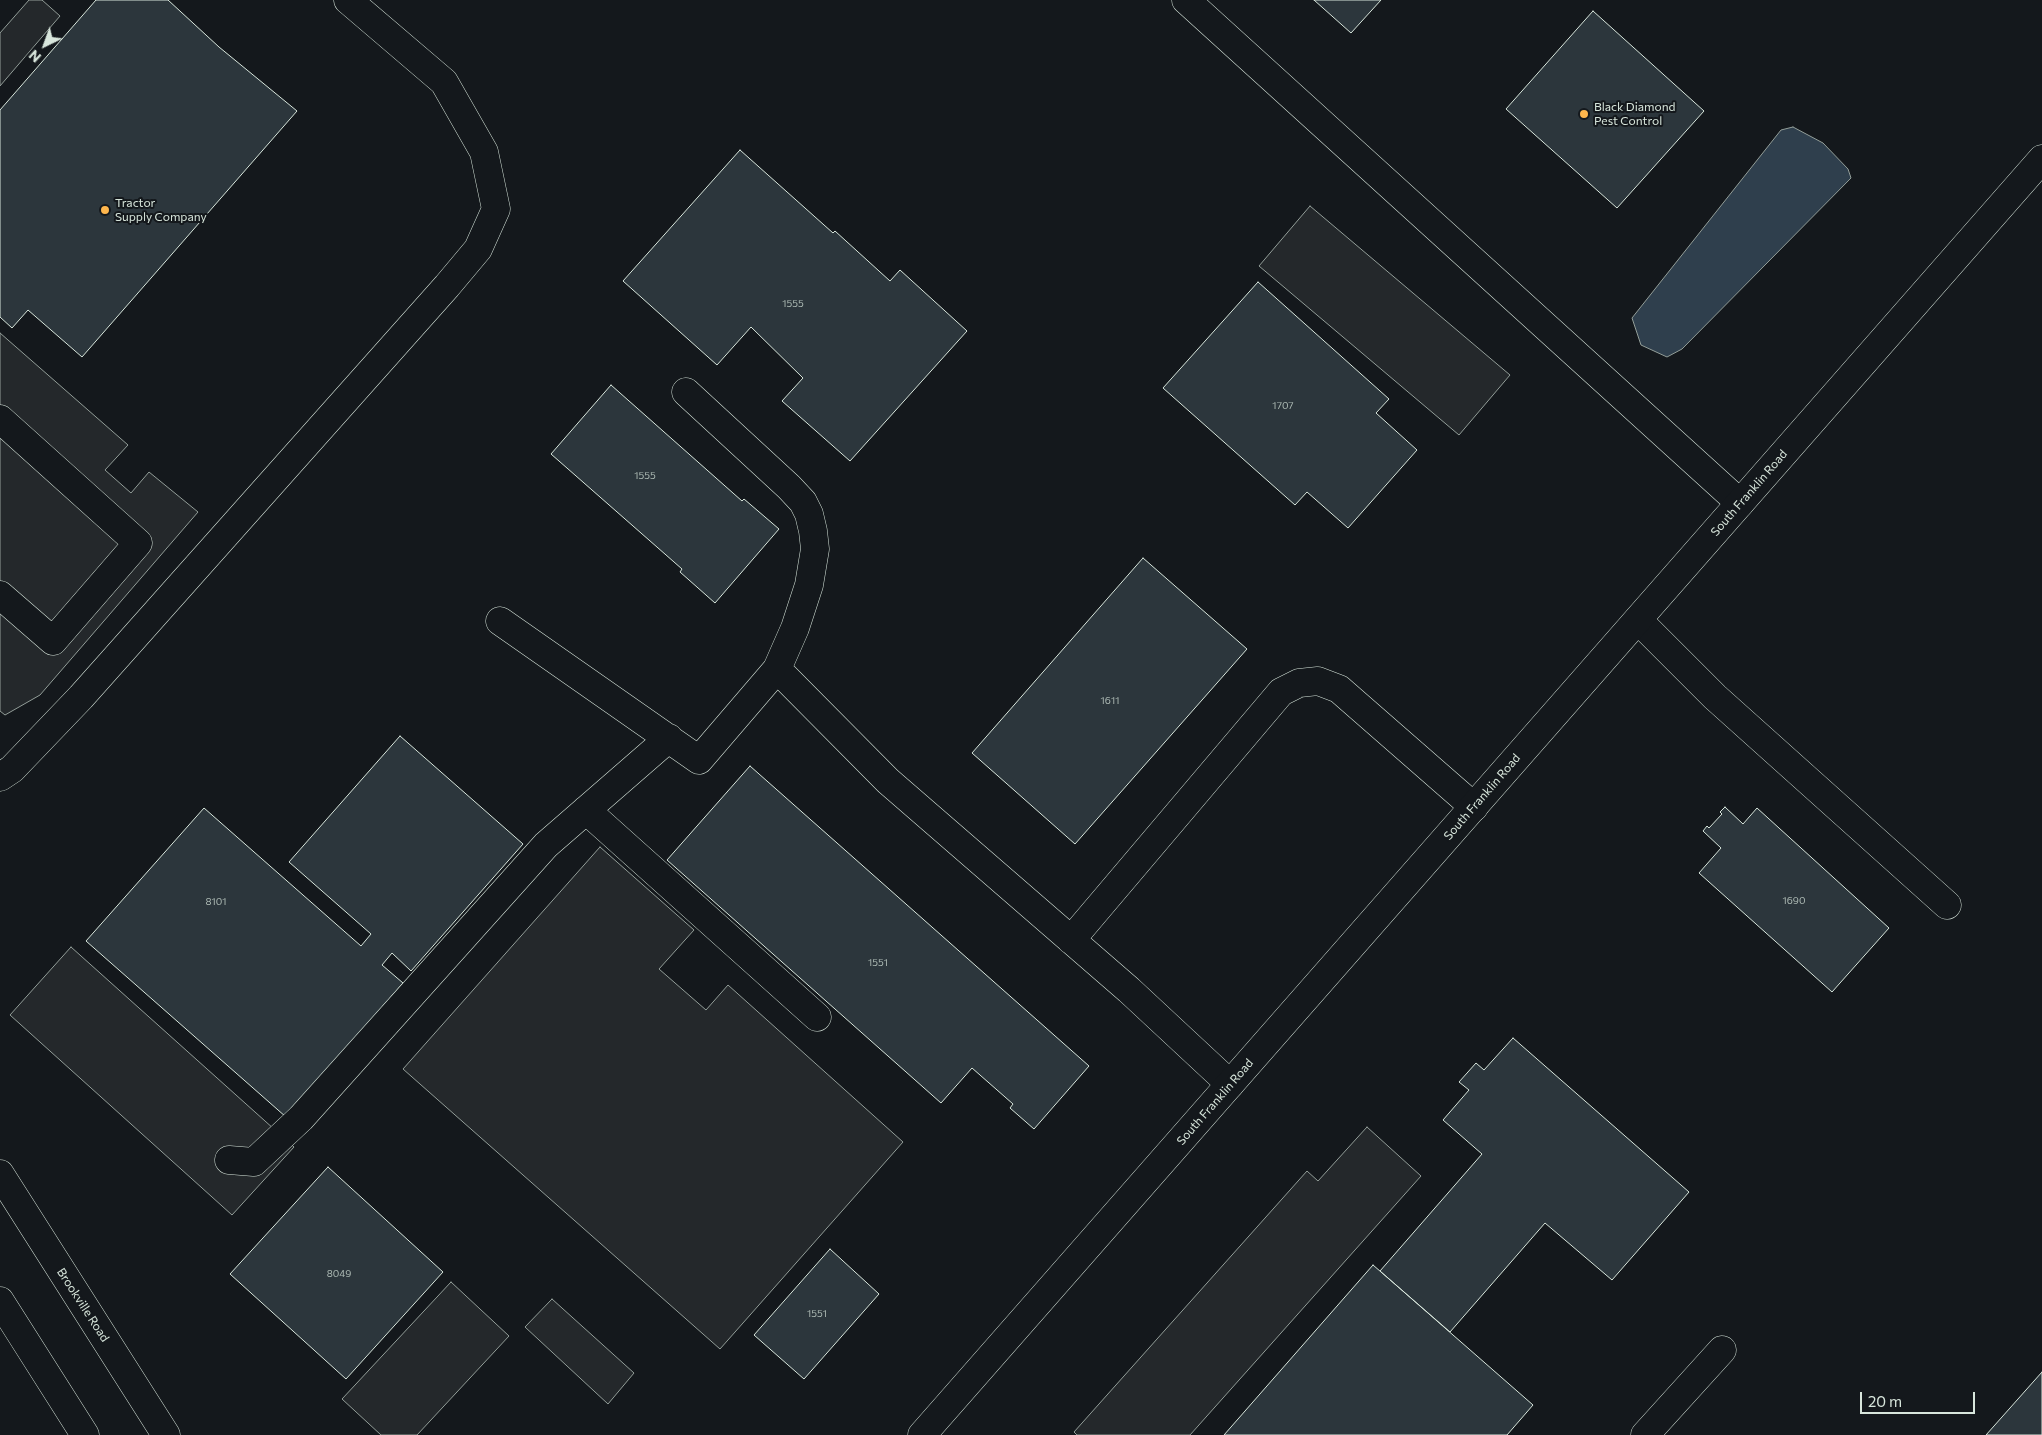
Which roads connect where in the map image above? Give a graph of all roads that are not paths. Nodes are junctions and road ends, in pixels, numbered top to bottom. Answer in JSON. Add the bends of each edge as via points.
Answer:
{"nodes":[{"id":1,"x":348,"y":0,"type":"edge"},
{"id":2,"x":1186,"y":0,"type":"edge"},
{"id":3,"x":2042,"y":159,"type":"edge"},
{"id":4,"x":686,"y":392,"type":"dead end"},
{"id":5,"x":0,"y":419,"type":"edge"},
{"id":6,"x":1740,"y":503,"type":"junction"},
{"id":7,"x":0,"y":595,"type":"edge"},
{"id":8,"x":1638,"y":620,"type":"junction"},
{"id":9,"x":500,"y":621,"type":"dead end"},
{"id":10,"x":777,"y":669,"type":"junction"},
{"id":11,"x":668,"y":738,"type":"junction"},
{"id":12,"x":0,"y":777,"type":"edge"},
{"id":13,"x":1474,"y":807,"type":"junction"},
{"id":14,"x":586,"y":810,"type":"junction"},
{"id":15,"x":1946,"y":905,"type":"dead end"},
{"id":16,"x":1071,"y":940,"type":"junction"},
{"id":17,"x":817,"y":1017,"type":"dead end"},
{"id":18,"x":1230,"y":1084,"type":"junction"},
{"id":19,"x":229,"y":1160,"type":"dead end"},
{"id":20,"x":0,"y":1174,"type":"edge"},
{"id":21,"x":0,"y":1301,"type":"edge"},
{"id":22,"x":1722,"y":1350,"type":"dead end"},
{"id":23,"x":86,"y":1435,"type":"edge"},
{"id":24,"x":166,"y":1435,"type":"edge"},
{"id":25,"x":922,"y":1435,"type":"edge"},
{"id":26,"x":1645,"y":1435,"type":"edge"}],
"edges":[{"from":1,"to":12,"type":"main road","via":[[444,82],[484,152],[496,209],[478,249],[447,286],[88,689],[12,770]]},
{"from":2,"to":6,"type":"main road"},
{"from":3,"to":6,"type":"main road","name":"South Franklin Road"},
{"from":4,"to":10,"type":"main road","via":[[789,487],[809,514],[815,549],[809,585]]},
{"from":5,"to":7,"type":"main road","via":[[138,543],[53,641]]},
{"from":6,"to":8,"type":"main road","name":"South Franklin Road"},
{"from":8,"to":13,"type":"main road","name":"South Franklin Road"},
{"from":8,"to":15,"type":"main road","via":[[1715,696]]},
{"from":9,"to":11,"type":"main road"},
{"from":10,"to":11,"type":"main road","via":[[699,760]]},
{"from":10,"to":16,"type":"main road","via":[[888,781]]},
{"from":11,"to":14,"type":"main road"},
{"from":13,"to":16,"type":"main road","via":[[1339,689],[1318,681],[1299,683],[1281,692]]},
{"from":13,"to":18,"type":"main road","name":"South Franklin Road"},
{"from":14,"to":17,"type":"main road"},
{"from":14,"to":19,"type":"main road","via":[[546,845],[301,1118],[254,1162]]},
{"from":16,"to":18,"type":"main road"},
{"from":18,"to":25,"type":"main road","name":"South Franklin Road"},
{"from":20,"to":24,"type":"main road","name":"Brookville Road"},
{"from":21,"to":23,"type":"main road"},
{"from":22,"to":26,"type":"main road"}]}
